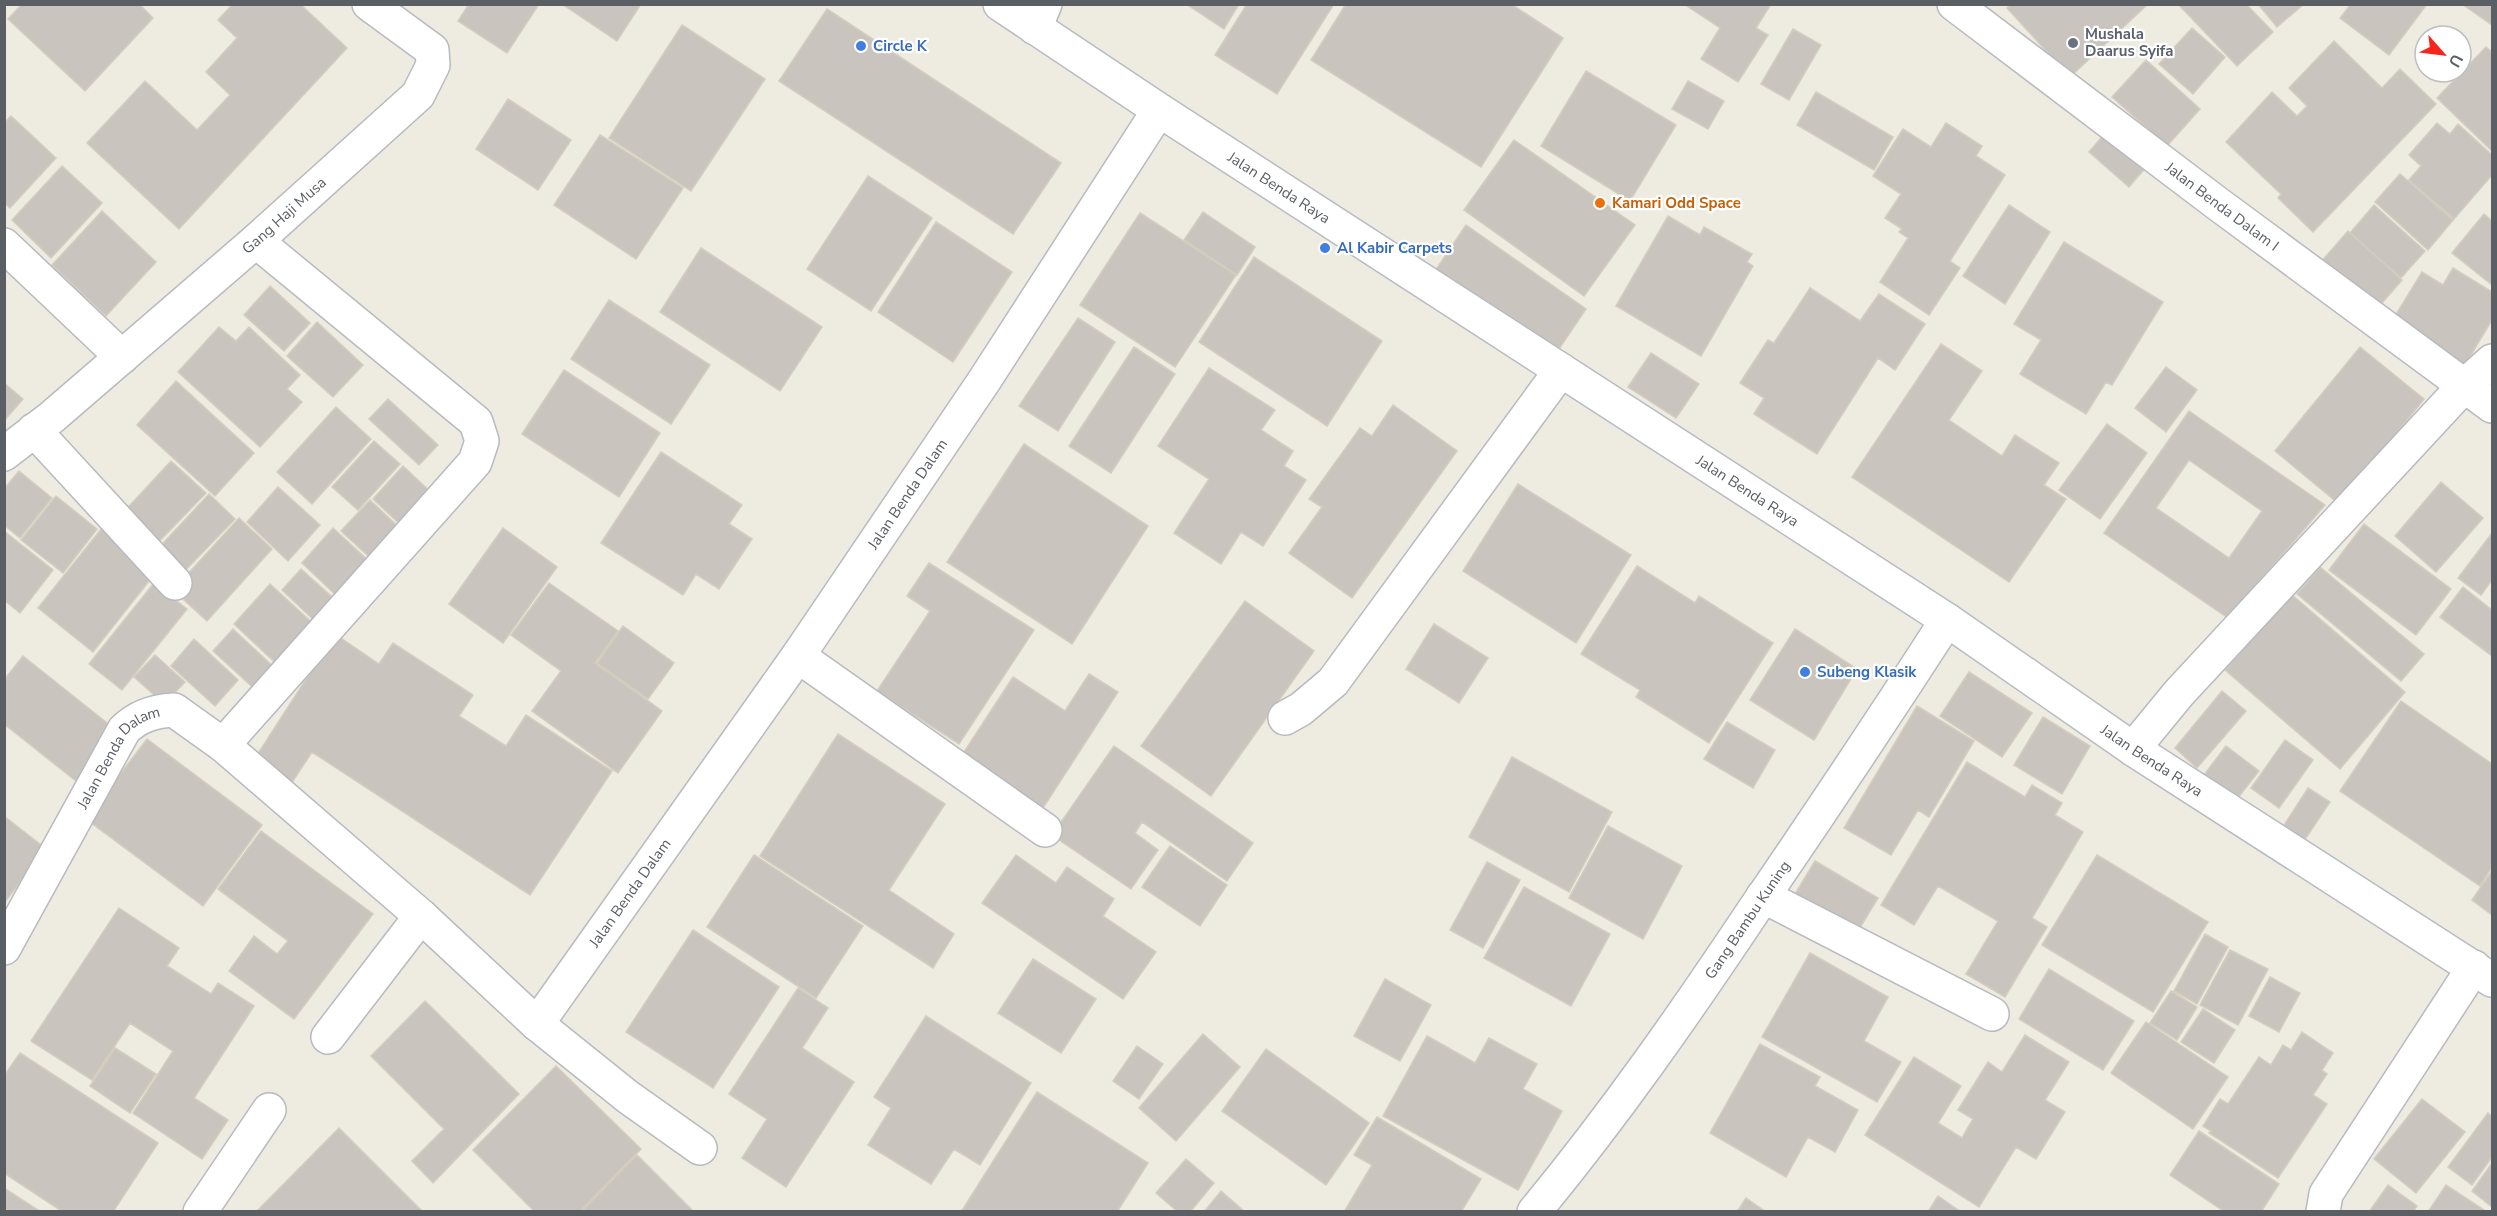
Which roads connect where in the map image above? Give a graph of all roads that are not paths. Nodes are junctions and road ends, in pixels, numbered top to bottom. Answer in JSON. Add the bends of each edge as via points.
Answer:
{"nodes":[{"id":1,"x":369,"y":4,"type":"edge"},
{"id":2,"x":1000,"y":4,"type":"edge"},
{"id":3,"x":1954,"y":4,"type":"edge"},
{"id":4,"x":1040,"y":16,"type":"edge"},
{"id":5,"x":1159,"y":110,"type":"junction"},
{"id":6,"x":256,"y":241,"type":"junction"},
{"id":7,"x":4,"y":245,"type":"edge"},
{"id":8,"x":122,"y":357,"type":"junction"},
{"id":9,"x":2493,"y":361,"type":"edge"},
{"id":10,"x":1561,"y":370,"type":"junction"},
{"id":11,"x":2464,"y":386,"type":"junction"},
{"id":12,"x":2493,"y":406,"type":"edge"},
{"id":13,"x":43,"y":424,"type":"junction"},
{"id":14,"x":4,"y":454,"type":"edge"},
{"id":15,"x":176,"y":583,"type":"dead end"},
{"id":16,"x":1947,"y":620,"type":"junction"},
{"id":17,"x":798,"y":656,"type":"junction"},
{"id":18,"x":1285,"y":718,"type":"dead end"},
{"id":19,"x":223,"y":745,"type":"junction"},
{"id":20,"x":2133,"y":749,"type":"junction"},
{"id":21,"x":1045,"y":830,"type":"dead end"},
{"id":22,"x":1764,"y":896,"type":"junction"},
{"id":23,"x":421,"y":916,"type":"junction"},
{"id":24,"x":4,"y":948,"type":"edge"},
{"id":25,"x":2483,"y":974,"type":"edge"},
{"id":26,"x":1992,"y":1014,"type":"dead end"},
{"id":27,"x":537,"y":1024,"type":"junction"},
{"id":28,"x":328,"y":1037,"type":"dead end"},
{"id":29,"x":268,"y":1110,"type":"dead end"},
{"id":30,"x":700,"y":1148,"type":"dead end"},
{"id":31,"x":200,"y":1212,"type":"edge"},
{"id":32,"x":1534,"y":1212,"type":"edge"},
{"id":33,"x":2323,"y":1212,"type":"edge"}],
"edges":[{"from":1,"to":6,"type":"street","name":"Gang Haji Musa","via":[[432,50],[433,65],[426,82],[418,95]]},
{"from":2,"to":4,"type":"street","name":"Jalan Benda Raya"},
{"from":3,"to":11,"type":"street","name":"Jalan Benda Dalam I"},
{"from":4,"to":5,"type":"street","name":"Jalan Benda Raya"},
{"from":5,"to":10,"type":"street","name":"Jalan Benda Raya"},
{"from":5,"to":17,"type":"street","name":"Jalan Benda Dalam","via":[[984,381]]},
{"from":6,"to":8,"type":"street","name":"Gang Haji Musa"},
{"from":6,"to":19,"type":"street","via":[[476,422],[482,441],[476,462]]},
{"from":7,"to":8,"type":"street"},
{"from":8,"to":13,"type":"street","name":"Gang Haji Musa"},
{"from":9,"to":11,"type":"street"},
{"from":10,"to":16,"type":"street","name":"Jalan Benda Raya"},
{"from":10,"to":18,"type":"street","via":[[1333,682]]},
{"from":11,"to":12,"type":"street","name":"Jalan Benda Dalam I"},
{"from":11,"to":20,"type":"street","via":[[2179,693]]},
{"from":13,"to":14,"type":"street","name":"Gang Haji Musa"},
{"from":13,"to":15,"type":"street"},
{"from":16,"to":20,"type":"street","name":"Jalan Benda Raya"},
{"from":16,"to":22,"type":"street","name":"Gang Bambu Kuning"},
{"from":17,"to":21,"type":"street"},
{"from":17,"to":27,"type":"street","name":"Jalan Benda Dalam"},
{"from":19,"to":23,"type":"street","name":"Jalan Benda Dalam"},
{"from":19,"to":24,"type":"street","name":"Jalan Benda Dalam","via":[[174,710],[134,720],[124,730]]},
{"from":20,"to":25,"type":"street","name":"Jalan Benda Raya"},
{"from":22,"to":26,"type":"street"},
{"from":22,"to":32,"type":"street","name":"Gang Bambu Kuning","via":[[1658,1052]]},
{"from":23,"to":27,"type":"street","name":"Jalan Benda Dalam"},
{"from":23,"to":28,"type":"street"},
{"from":25,"to":33,"type":"street","via":[[2326,1194]]},
{"from":27,"to":30,"type":"street","via":[[628,1097]]},
{"from":29,"to":31,"type":"street"}]}
